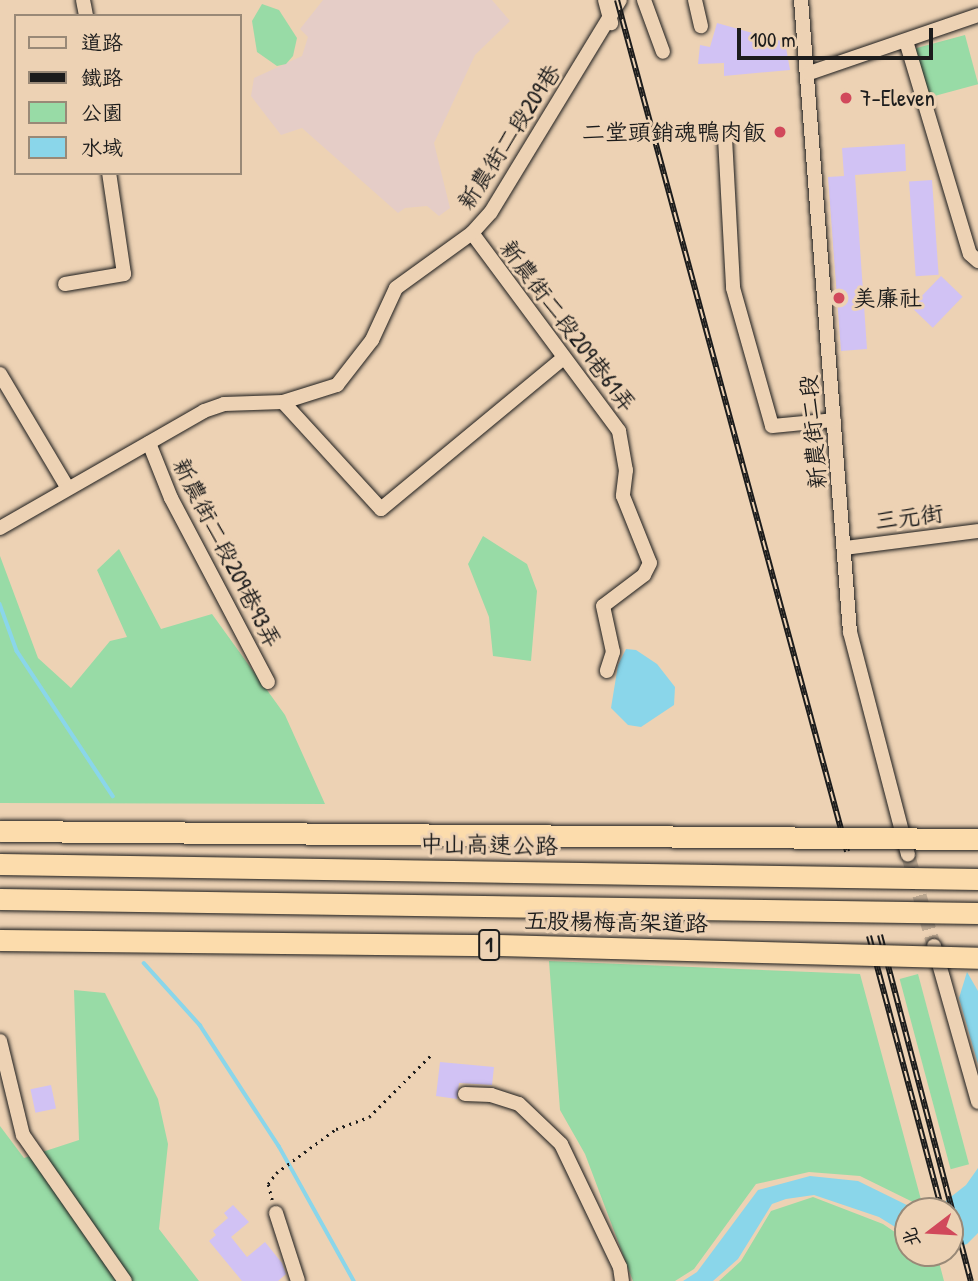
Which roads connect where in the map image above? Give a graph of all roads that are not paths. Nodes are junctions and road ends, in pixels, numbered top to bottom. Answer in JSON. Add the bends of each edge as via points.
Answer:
{"nodes":[{"id":1,"x":604,"y":0,"type":"edge"},
{"id":2,"x":620,"y":0,"type":"edge"},
{"id":3,"x":644,"y":0,"type":"edge"},
{"id":4,"x":695,"y":0,"type":"edge"},
{"id":5,"x":801,"y":0,"type":"edge"},
{"id":6,"x":978,"y":15,"type":"edge"},
{"id":7,"x":611,"y":23,"type":"junction"},
{"id":8,"x":701,"y":26,"type":"dead end"},
{"id":9,"x":906,"y":41,"type":"junction"},
{"id":10,"x":663,"y":52,"type":"dead end"},
{"id":11,"x":809,"y":73,"type":"junction"},
{"id":12,"x":724,"y":138,"type":"dead end"},
{"id":13,"x":109,"y":175,"type":"edge"},
{"id":14,"x":472,"y":233,"type":"junction"},
{"id":15,"x":978,"y":261,"type":"edge"},
{"id":16,"x":65,"y":284,"type":"dead end"},
{"id":17,"x":562,"y":359,"type":"junction"},
{"id":18,"x":0,"y":374,"type":"edge"},
{"id":19,"x":283,"y":402,"type":"junction"},
{"id":20,"x":834,"y":420,"type":"junction"},
{"id":21,"x":149,"y":443,"type":"junction"},
{"id":22,"x":67,"y":487,"type":"junction"},
{"id":23,"x":0,"y":528,"type":"edge"},
{"id":24,"x":978,"y":531,"type":"edge"},
{"id":25,"x":845,"y":548,"type":"junction"},
{"id":26,"x":607,"y":671,"type":"dead end"},
{"id":27,"x":268,"y":682,"type":"dead end"},
{"id":28,"x":0,"y":831,"type":"edge"},
{"id":29,"x":978,"y":839,"type":"edge"},
{"id":30,"x":908,"y":855,"type":"tunnel mouth"},
{"id":31,"x":0,"y":864,"type":"edge"},
{"id":32,"x":978,"y":879,"type":"edge"},
{"id":33,"x":0,"y":899,"type":"edge"},
{"id":34,"x":978,"y":913,"type":"edge"},
{"id":35,"x":0,"y":940,"type":"edge"},
{"id":36,"x":934,"y":946,"type":"tunnel mouth"},
{"id":37,"x":978,"y":958,"type":"edge"},
{"id":38,"x":0,"y":1041,"type":"edge"},
{"id":39,"x":465,"y":1094,"type":"dead end"},
{"id":40,"x":978,"y":1102,"type":"edge"},
{"id":41,"x":276,"y":1213,"type":"road end"},
{"id":42,"x":125,"y":1281,"type":"edge"},
{"id":43,"x":298,"y":1281,"type":"edge"},
{"id":44,"x":622,"y":1281,"type":"edge"}],
"edges":[{"from":1,"to":7,"type":"street"},
{"from":2,"to":7,"type":"street","name":"新農街二段209巷"},
{"from":3,"to":10,"type":"street"},
{"from":4,"to":8,"type":"street"},
{"from":5,"to":11,"type":"street","name":"新農街二段"},
{"from":6,"to":9,"type":"street"},
{"from":7,"to":14,"type":"street","name":"新農街二段209巷","via":[[515,178]]},
{"from":9,"to":11,"type":"street"},
{"from":9,"to":15,"type":"street","via":[[970,254]]},
{"from":11,"to":20,"type":"street","name":"新農街二段"},
{"from":12,"to":20,"type":"street","via":[[733,288],[772,426]]},
{"from":13,"to":16,"type":"street","via":[[124,274]]},
{"from":14,"to":17,"type":"street","name":"新農街二段209巷61弄"},
{"from":14,"to":19,"type":"street","name":"新農街二段209巷","via":[[396,288],[372,340],[337,385]]},
{"from":17,"to":19,"type":"street","via":[[381,509]]},
{"from":17,"to":26,"type":"street","name":"新農街二段209巷61弄","via":[[619,431],[626,470],[623,496],[650,563],[644,575],[603,606],[613,652]]},
{"from":18,"to":22,"type":"street"},
{"from":19,"to":21,"type":"street","name":"新農街二段209巷","via":[[224,404]]},
{"from":20,"to":25,"type":"street","name":"新農街二段"},
{"from":21,"to":22,"type":"street","name":"新農街二段209巷"},
{"from":21,"to":27,"type":"street","name":"新農街二段209巷93弄","via":[[171,498]]},
{"from":22,"to":23,"type":"street","name":"新農街二段209巷"},
{"from":24,"to":25,"type":"street","name":"三元街"},
{"from":25,"to":30,"type":"street","name":"新農街二段","via":[[850,632]]},
{"from":28,"to":29,"type":"highway","bridge":true},
{"from":31,"to":32,"type":"highway","name":"中山高速公路"},
{"from":33,"to":34,"type":"highway","number":"1"},
{"from":35,"to":37,"type":"highway","name":"五股楊梅高架道路","number":"1","bridge":true,"via":[[495,945]]},
{"from":36,"to":40,"type":"street"},
{"from":38,"to":42,"type":"street","via":[[23,1135]]},
{"from":39,"to":44,"type":"street","via":[[491,1095],[519,1104],[561,1144],[620,1267]]},
{"from":41,"to":43,"type":"street"}]}
